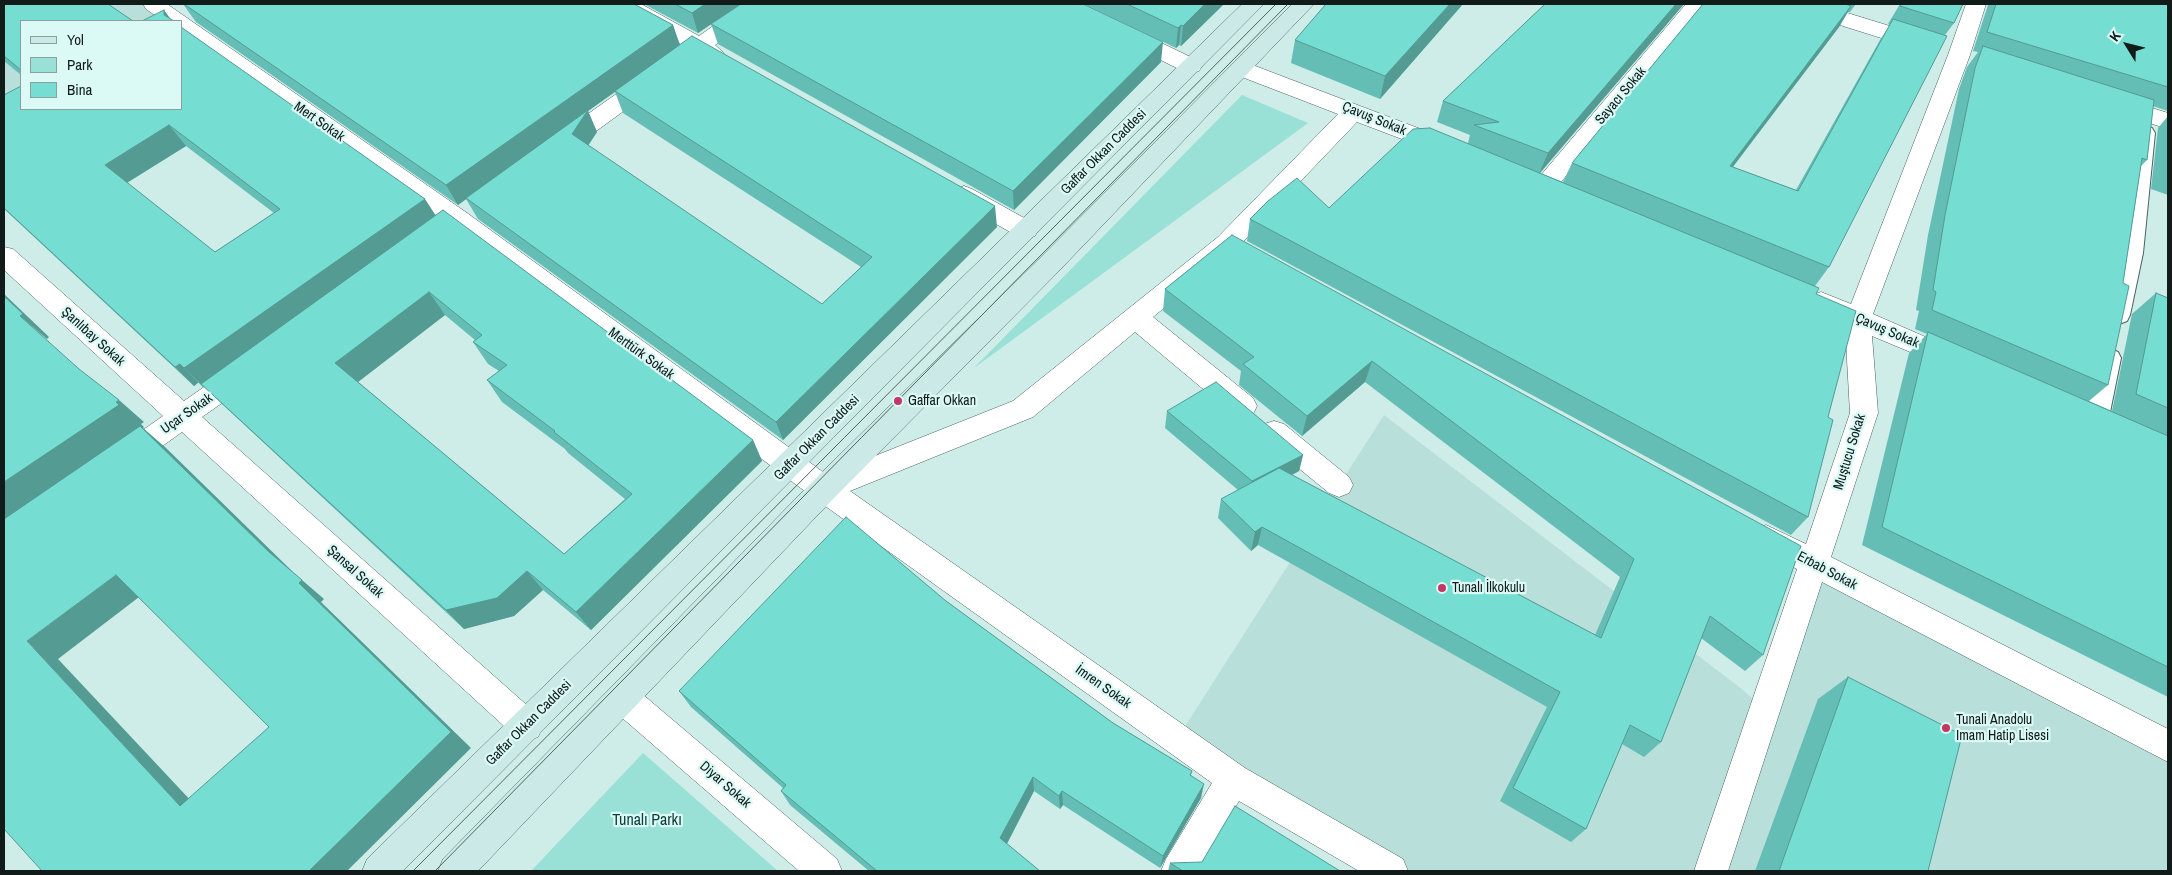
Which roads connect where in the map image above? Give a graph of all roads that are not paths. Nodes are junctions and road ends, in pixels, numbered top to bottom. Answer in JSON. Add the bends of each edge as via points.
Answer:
{"nodes":[{"id":1,"x":153,"y":4,"type":"edge"},
{"id":2,"x":626,"y":4,"type":"edge"},
{"id":3,"x":758,"y":4,"type":"edge"},
{"id":4,"x":1064,"y":4,"type":"edge"},
{"id":5,"x":1254,"y":4,"type":"edge"},
{"id":6,"x":1304,"y":4,"type":"edge"},
{"id":7,"x":1697,"y":4,"type":"edge"},
{"id":8,"x":1796,"y":4,"type":"edge"},
{"id":9,"x":1976,"y":4,"type":"edge"},
{"id":10,"x":173,"y":20,"type":"edge"},
{"id":11,"x":182,"y":26,"type":"edge"},
{"id":12,"x":698,"y":44,"type":"junction"},
{"id":13,"x":1969,"y":58,"type":"junction"},
{"id":14,"x":733,"y":64,"type":"edge"},
{"id":15,"x":1191,"y":66,"type":"junction"},
{"id":16,"x":1242,"y":69,"type":"junction"},
{"id":17,"x":2100,"y":100,"type":"edge"},
{"id":18,"x":1354,"y":111,"type":"junction"},
{"id":19,"x":2147,"y":114,"type":"junction"},
{"id":20,"x":2168,"y":121,"type":"edge"},
{"id":21,"x":1463,"y":154,"type":"edge"},
{"id":22,"x":546,"y":155,"type":"edge"},
{"id":23,"x":948,"y":186,"type":"edge"},
{"id":24,"x":1545,"y":187,"type":"edge"},
{"id":25,"x":466,"y":214,"type":"junction"},
{"id":26,"x":1026,"y":230,"type":"junction"},
{"id":27,"x":434,"y":237,"type":"edge"},
{"id":28,"x":1227,"y":243,"type":"junction"},
{"id":29,"x":4,"y":256,"type":"edge"},
{"id":30,"x":1253,"y":258,"type":"edge"},
{"id":31,"x":1803,"y":295,"type":"edge"},
{"id":32,"x":1136,"y":318,"type":"junction"},
{"id":33,"x":1858,"y":318,"type":"junction"},
{"id":34,"x":264,"y":360,"type":"edge"},
{"id":35,"x":1968,"y":366,"type":"edge"},
{"id":36,"x":183,"y":418,"type":"junction"},
{"id":37,"x":2096,"y":422,"type":"edge"},
{"id":38,"x":790,"y":464,"type":"junction"},
{"id":39,"x":101,"y":474,"type":"edge"},
{"id":40,"x":1339,"y":485,"type":"dead end"},
{"id":41,"x":824,"y":489,"type":"junction"},
{"id":42,"x":1744,"y":526,"type":"edge"},
{"id":43,"x":1814,"y":564,"type":"junction"},
{"id":44,"x":624,"y":699,"type":"junction"},
{"id":45,"x":526,"y":726,"type":"junction"},
{"id":46,"x":2168,"y":746,"type":"edge"},
{"id":47,"x":1233,"y":778,"type":"junction"},
{"id":48,"x":379,"y":871,"type":"edge"},
{"id":49,"x":455,"y":871,"type":"edge"},
{"id":50,"x":825,"y":871,"type":"edge"},
{"id":51,"x":1178,"y":871,"type":"edge"},
{"id":52,"x":1391,"y":871,"type":"edge"},
{"id":53,"x":1711,"y":871,"type":"edge"}],
"edges":[{"from":1,"to":10,"type":"street","name":"Mert Sokak"},
{"from":2,"to":12,"type":"street"},
{"from":3,"to":12,"type":"street"},
{"from":4,"to":15,"type":"street"},
{"from":5,"to":15,"type":"main road","name":"Gaffar Okkan Caddesi"},
{"from":6,"to":16,"type":"main road"},
{"from":7,"to":24,"type":"street","name":"Sayacı Sokak"},
{"from":8,"to":13,"type":"street"},
{"from":9,"to":13,"type":"street","name":"Muştucu Sokak"},
{"from":11,"to":25,"type":"street","name":"Mert Sokak"},
{"from":12,"to":14,"type":"street"},
{"from":12,"to":22,"type":"street"},
{"from":13,"to":33,"type":"street","name":"Muştucu Sokak"},
{"from":15,"to":26,"type":"main road","name":"Gaffar Okkan Caddesi"},
{"from":16,"to":18,"type":"street","name":"Çavuş Sokak"},
{"from":16,"to":41,"type":"main road"},
{"from":17,"to":19,"type":"street"},
{"from":18,"to":21,"type":"street","name":"Çavuş Sokak"},
{"from":18,"to":28,"type":"street"},
{"from":19,"to":20,"type":"street"},
{"from":19,"to":37,"type":"lane","via":[[2132,253]]},
{"from":23,"to":26,"type":"street"},
{"from":25,"to":27,"type":"street"},
{"from":25,"to":38,"type":"street","name":"Merttürk Sokak"},
{"from":26,"to":38,"type":"main road","name":"Gaffar Okkan Caddesi"},
{"from":28,"to":30,"type":"street"},
{"from":28,"to":32,"type":"street"},
{"from":29,"to":36,"type":"street","name":"Şanlıbay Sokak"},
{"from":31,"to":33,"type":"street","name":"Çavuş Sokak"},
{"from":32,"to":40,"type":"street"},
{"from":32,"to":41,"type":"street","via":[[1023,409]]},
{"from":33,"to":35,"type":"street","name":"Çavuş Sokak"},
{"from":33,"to":43,"type":"street","name":"Muştucu Sokak","via":[[1864,412]]},
{"from":34,"to":36,"type":"street","name":"Uçar Sokak"},
{"from":36,"to":39,"type":"street","name":"Uçar Sokak"},
{"from":36,"to":45,"type":"street","name":"Şansal Sokak"},
{"from":38,"to":41,"type":"street","name":"Merttürk Sokak"},
{"from":38,"to":45,"type":"main road","name":"Gaffar Okkan Caddesi"},
{"from":41,"to":44,"type":"main road"},
{"from":41,"to":47,"type":"street","name":"İmren Sokak"},
{"from":42,"to":43,"type":"street","name":"Erbab Sokak"},
{"from":43,"to":46,"type":"street","name":"Erbab Sokak"},
{"from":43,"to":53,"type":"street","name":"Muştucu Sokak"},
{"from":44,"to":49,"type":"main road"},
{"from":44,"to":50,"type":"street","name":"Diyar Sokak"},
{"from":45,"to":48,"type":"main road","name":"Gaffar Okkan Caddesi"},
{"from":47,"to":51,"type":"street"},
{"from":47,"to":52,"type":"street","name":"İmren Sokak"}]}
